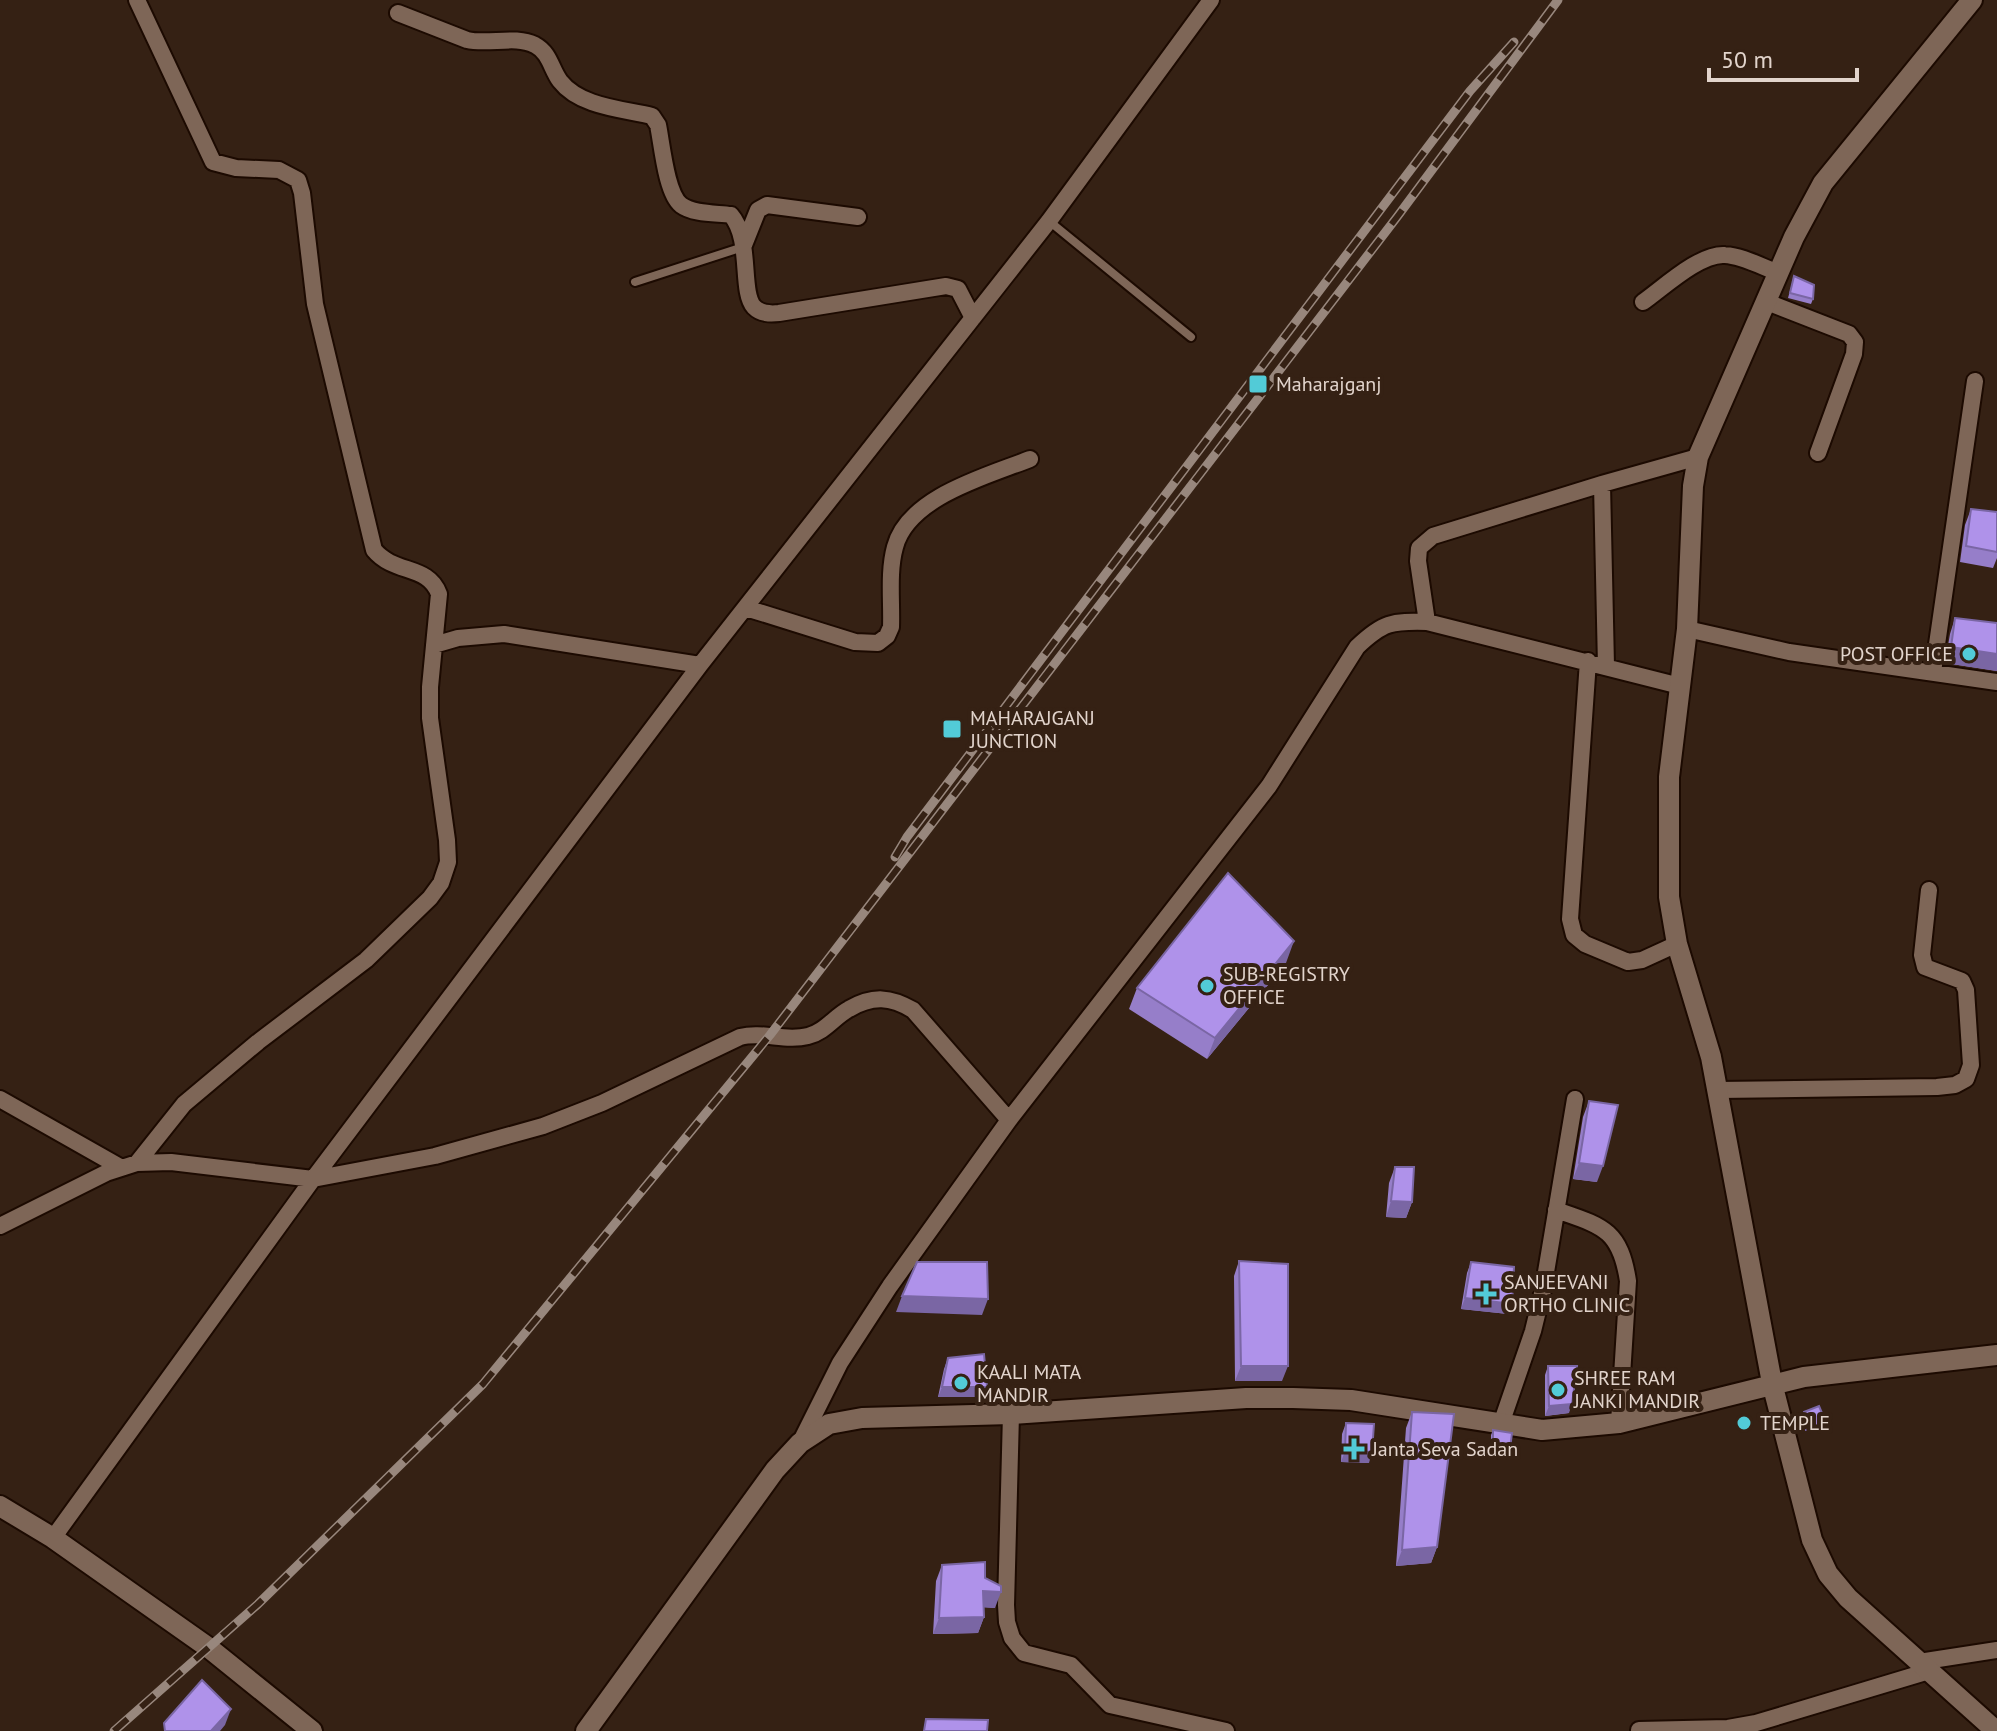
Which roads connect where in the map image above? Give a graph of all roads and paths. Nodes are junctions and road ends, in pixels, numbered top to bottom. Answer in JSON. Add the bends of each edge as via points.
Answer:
{"nodes":[{"id":1,"x":137,"y":0,"type":"edge"},
{"id":2,"x":1211,"y":0,"type":"edge"},
{"id":3,"x":1972,"y":0,"type":"edge"},
{"id":4,"x":398,"y":13,"type":"dead end"},
{"id":5,"x":858,"y":217,"type":"dead end"},
{"id":6,"x":1049,"y":221,"type":"junction"},
{"id":7,"x":744,"y":247,"type":"junction"},
{"id":8,"x":1779,"y":273,"type":"junction"},
{"id":9,"x":635,"y":282,"type":"dead end"},
{"id":10,"x":1643,"y":302,"type":"dead end"},
{"id":11,"x":1767,"y":302,"type":"junction"},
{"id":12,"x":973,"y":318,"type":"junction"},
{"id":13,"x":1191,"y":337,"type":"dead end"},
{"id":14,"x":1975,"y":381,"type":"dead end"},
{"id":15,"x":1818,"y":453,"type":"dead end"},
{"id":16,"x":1698,"y":457,"type":"junction"},
{"id":17,"x":1030,"y":459,"type":"dead end"},
{"id":18,"x":1602,"y":484,"type":"junction"},
{"id":19,"x":746,"y":608,"type":"junction"},
{"id":20,"x":1427,"y":622,"type":"junction"},
{"id":21,"x":1687,"y":629,"type":"junction"},
{"id":22,"x":434,"y":645,"type":"junction"},
{"id":23,"x":1588,"y":661,"type":"junction"},
{"id":24,"x":700,"y":665,"type":"junction"},
{"id":25,"x":1606,"y":666,"type":"junction"},
{"id":26,"x":1933,"y":672,"type":"junction"},
{"id":27,"x":1997,"y":682,"type":"edge"},
{"id":28,"x":1680,"y":686,"type":"junction"},
{"id":29,"x":1929,"y":890,"type":"dead end"},
{"id":30,"x":1677,"y":944,"type":"junction"},
{"id":31,"x":1718,"y":1090,"type":"junction"},
{"id":32,"x":0,"y":1099,"type":"edge"},
{"id":33,"x":1575,"y":1099,"type":"dead end"},
{"id":34,"x":1009,"y":1120,"type":"junction"},
{"id":35,"x":128,"y":1165,"type":"junction"},
{"id":36,"x":313,"y":1179,"type":"junction"},
{"id":37,"x":1556,"y":1210,"type":"junction"},
{"id":38,"x":0,"y":1226,"type":"edge"},
{"id":39,"x":1997,"y":1355,"type":"edge"},
{"id":40,"x":1772,"y":1383,"type":"junction"},
{"id":41,"x":1011,"y":1414,"type":"junction"},
{"id":42,"x":1619,"y":1423,"type":"junction"},
{"id":43,"x":1501,"y":1424,"type":"junction"},
{"id":44,"x":800,"y":1443,"type":"junction"},
{"id":45,"x":0,"y":1506,"type":"edge"},
{"id":46,"x":53,"y":1538,"type":"junction"},
{"id":47,"x":1997,"y":1650,"type":"edge"},
{"id":48,"x":1924,"y":1666,"type":"junction"},
{"id":49,"x":1639,"y":1730,"type":"edge"},
{"id":50,"x":312,"y":1731,"type":"edge"},
{"id":51,"x":586,"y":1731,"type":"edge"},
{"id":52,"x":1226,"y":1731,"type":"edge"},
{"id":53,"x":1996,"y":1731,"type":"edge"}],
"edges":[{"from":1,"to":22,"type":"street","via":[[213,162],[279,170],[298,180],[306,208],[315,304],[369,533],[383,560],[435,582],[439,594]]},
{"from":2,"to":6,"type":"street"},
{"from":3,"to":8,"type":"street","via":[[1823,183]]},
{"from":4,"to":7,"type":"street","via":[[478,43],[533,44],[572,92],[652,116],[673,195],[690,209],[731,215]]},
{"from":5,"to":7,"type":"street","via":[[767,205],[758,210]]},
{"from":6,"to":12,"type":"street"},
{"from":6,"to":13,"type":"lane"},
{"from":7,"to":9,"type":"lane"},
{"from":7,"to":12,"type":"street","via":[[750,299],[766,314],[946,286],[958,289]]},
{"from":8,"to":10,"type":"street","via":[[1734,257],[1713,256]]},
{"from":8,"to":11,"type":"street"},
{"from":11,"to":15,"type":"street","via":[[1849,334],[1855,342]]},
{"from":11,"to":16,"type":"street"},
{"from":12,"to":19,"type":"street"},
{"from":14,"to":26,"type":"street"},
{"from":16,"to":18,"type":"street"},
{"from":16,"to":21,"type":"street"},
{"from":17,"to":19,"type":"street","via":[[946,494],[912,518],[895,546],[891,627],[878,643],[855,642]]},
{"from":18,"to":20,"type":"street","via":[[1433,536],[1419,548],[1418,561]]},
{"from":18,"to":25,"type":"street"},
{"from":19,"to":24,"type":"street"},
{"from":20,"to":23,"type":"street"},
{"from":20,"to":34,"type":"street","via":[[1375,629],[1357,647],[1269,786]]},
{"from":21,"to":26,"type":"street","via":[[1789,652]]},
{"from":21,"to":28,"type":"street"},
{"from":22,"to":24,"type":"street","via":[[504,634]]},
{"from":22,"to":35,"type":"street","via":[[430,718],[448,862],[441,883],[366,960],[184,1104]]},
{"from":23,"to":25,"type":"street"},
{"from":23,"to":30,"type":"street","via":[[1570,919],[1574,935],[1628,962]]},
{"from":24,"to":36,"type":"street"},
{"from":25,"to":28,"type":"street"},
{"from":26,"to":27,"type":"street"},
{"from":28,"to":30,"type":"street","via":[[1667,809],[1669,897]]},
{"from":29,"to":31,"type":"street","via":[[1922,955],[1925,967],[1962,981],[1966,990],[1971,1065],[1966,1079],[1937,1087]]},
{"from":30,"to":31,"type":"street"},
{"from":31,"to":40,"type":"street"},
{"from":32,"to":35,"type":"street"},
{"from":33,"to":37,"type":"street"},
{"from":34,"to":36,"type":"street","via":[[913,1010],[894,999],[874,1000],[849,1009],[809,1036],[740,1037],[543,1126],[435,1156]]},
{"from":34,"to":44,"type":"street","via":[[863,1326]]},
{"from":35,"to":36,"type":"street","via":[[171,1162]]},
{"from":35,"to":38,"type":"street"},
{"from":36,"to":46,"type":"street"},
{"from":37,"to":42,"type":"street","via":[[1595,1223],[1614,1238],[1624,1258],[1628,1281]]},
{"from":37,"to":43,"type":"street","via":[[1533,1331]]},
{"from":39,"to":40,"type":"street"},
{"from":40,"to":42,"type":"street"},
{"from":40,"to":48,"type":"street","via":[[1812,1540],[1828,1574]]},
{"from":41,"to":43,"type":"street","via":[[1293,1398],[1351,1400]]},
{"from":41,"to":44,"type":"street","via":[[862,1418],[829,1424]]},
{"from":41,"to":52,"type":"street","via":[[1006,1605],[1012,1638],[1024,1653],[1071,1665],[1110,1705]]},
{"from":42,"to":43,"type":"street","via":[[1542,1430]]},
{"from":44,"to":51,"type":"street"},
{"from":45,"to":46,"type":"street"},
{"from":46,"to":50,"type":"street","via":[[209,1648]]},
{"from":47,"to":48,"type":"street"},
{"from":48,"to":49,"type":"street","via":[[1756,1723]]},
{"from":48,"to":53,"type":"street"}]}
